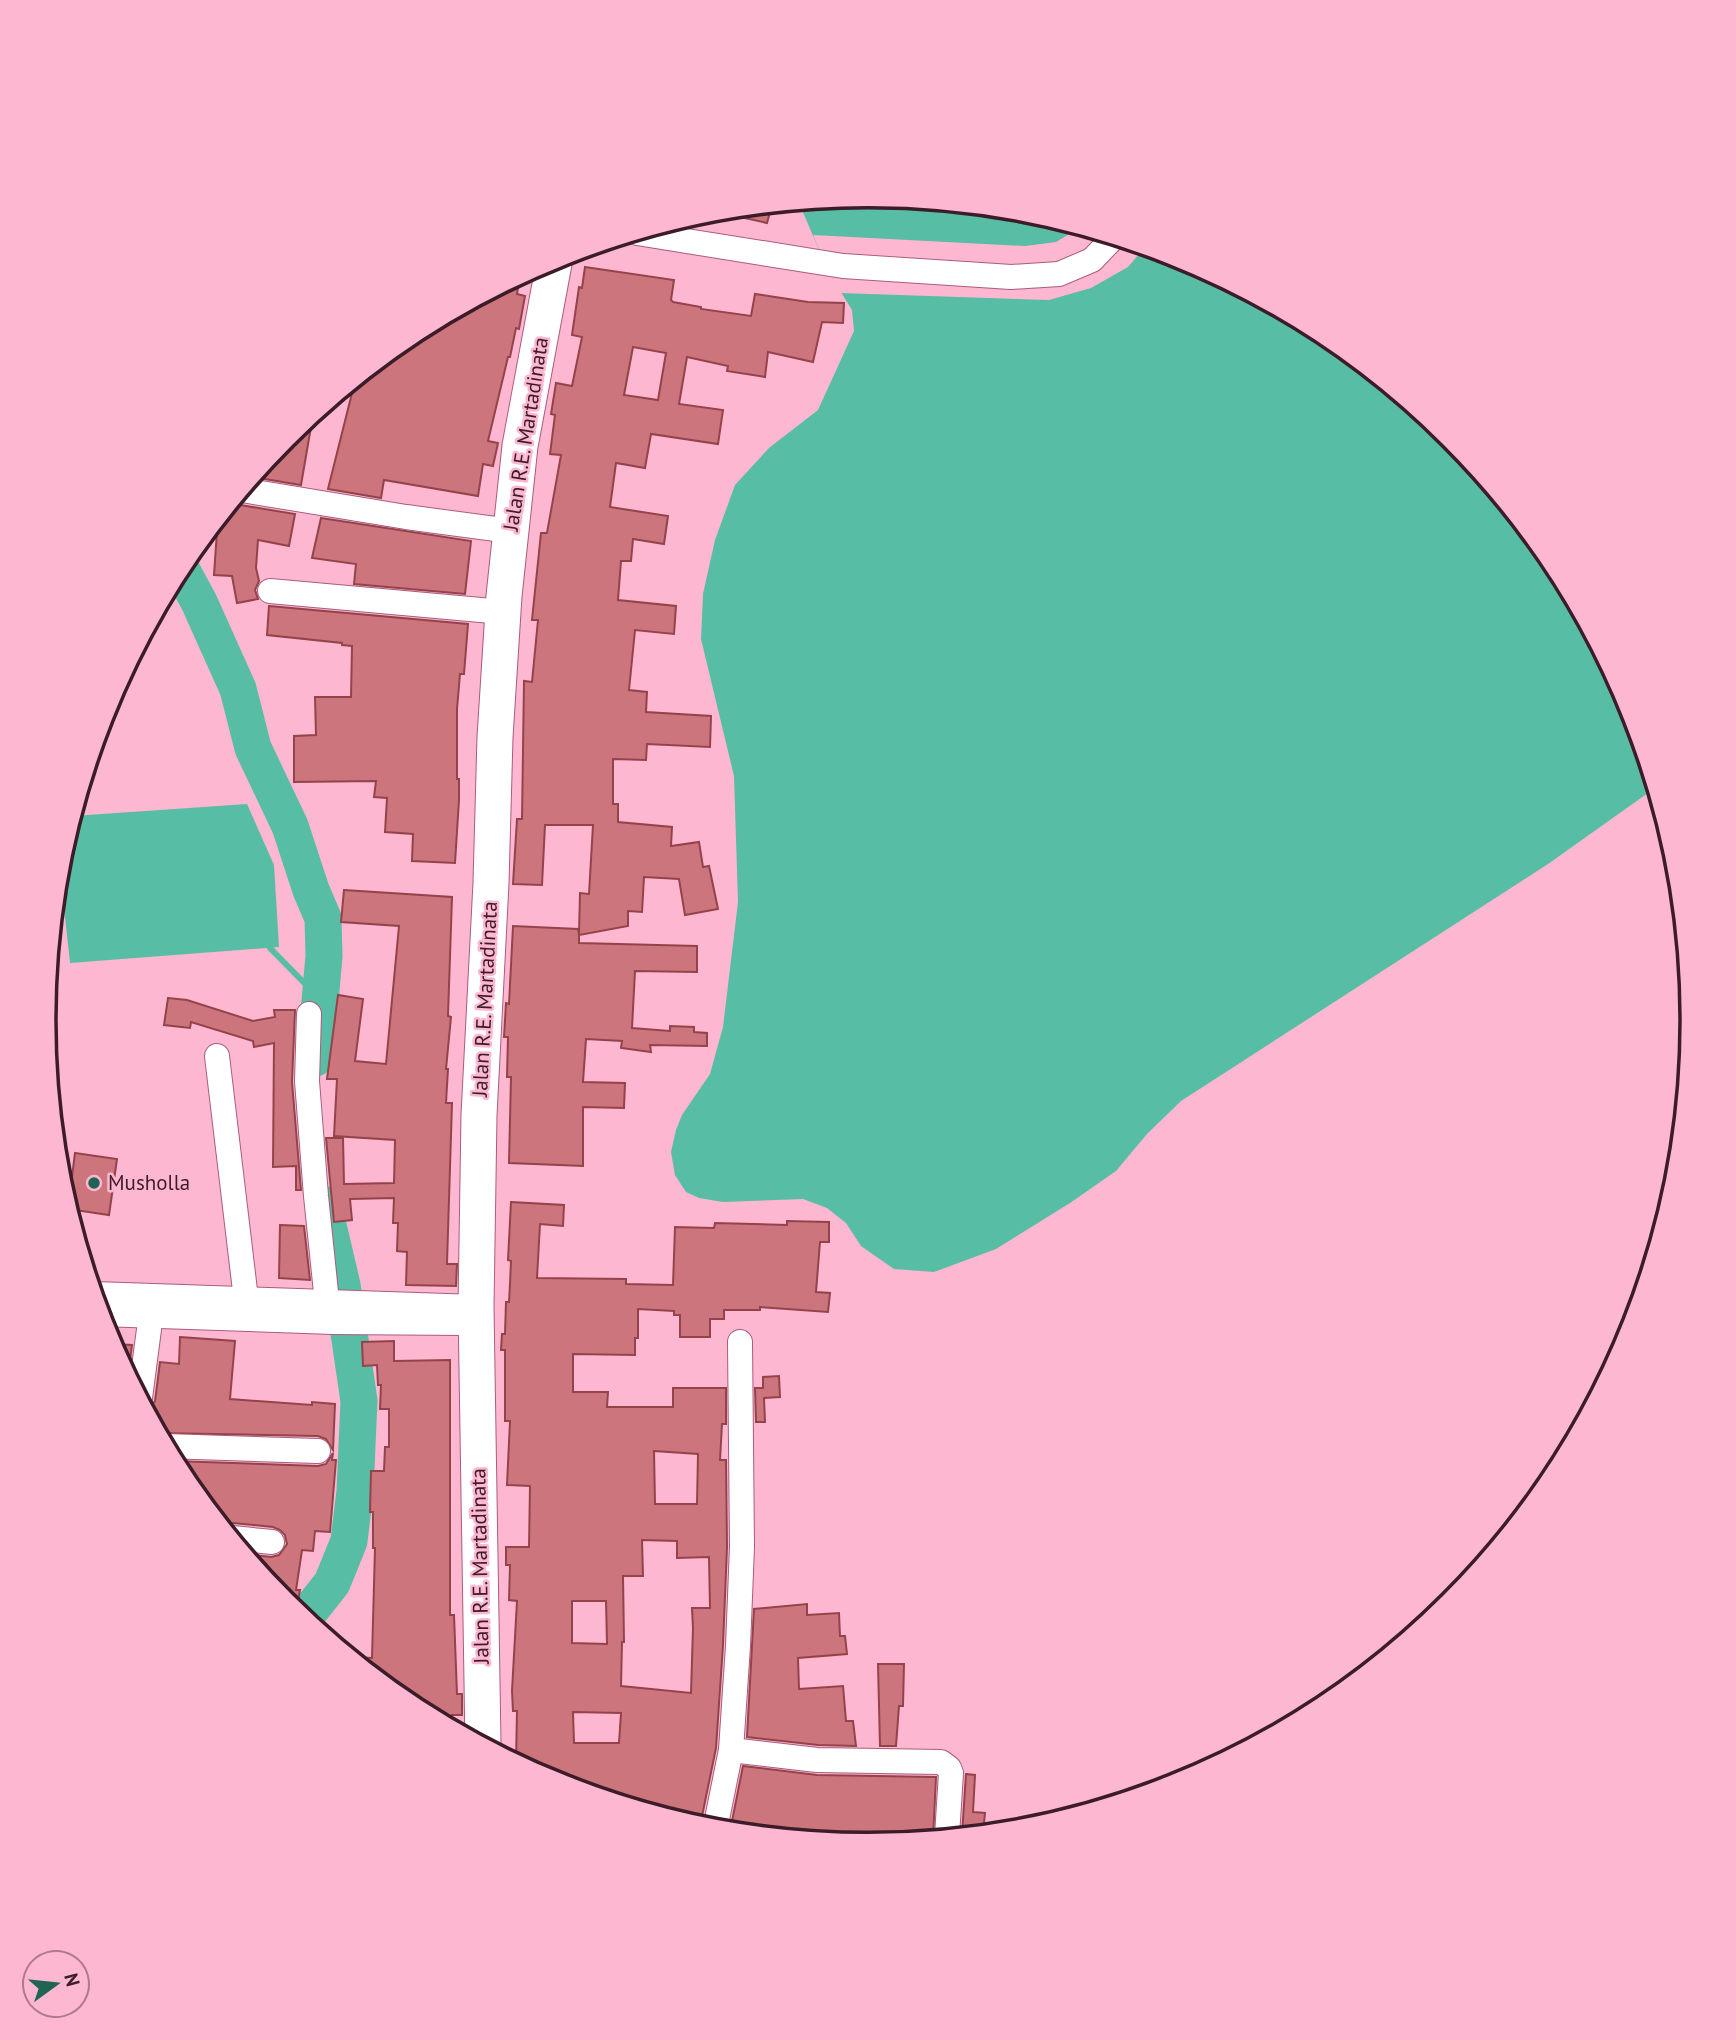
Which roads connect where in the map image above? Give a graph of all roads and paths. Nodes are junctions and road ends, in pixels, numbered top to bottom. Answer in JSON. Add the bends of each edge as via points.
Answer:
{"nodes":[{"id":1,"x":657,"y":236,"type":"edge"},
{"id":2,"x":1107,"y":244,"type":"edge"},
{"id":3,"x":552,"y":272,"type":"edge"},
{"id":4,"x":253,"y":491,"type":"edge"},
{"id":5,"x":511,"y":531,"type":"junction"},
{"id":6,"x":270,"y":591,"type":"dead end"},
{"id":7,"x":503,"y":612,"type":"junction"},
{"id":8,"x":309,"y":1014,"type":"dead end"},
{"id":9,"x":217,"y":1056,"type":"dead end"},
{"id":10,"x":104,"y":1294,"type":"edge"},
{"id":11,"x":246,"y":1299,"type":"junction"},
{"id":12,"x":331,"y":1309,"type":"junction"},
{"id":13,"x":112,"y":1314,"type":"edge"},
{"id":14,"x":150,"y":1314,"type":"junction"},
{"id":15,"x":476,"y":1315,"type":"junction"},
{"id":16,"x":740,"y":1342,"type":"dead end"},
{"id":17,"x":142,"y":1382,"type":"edge"},
{"id":18,"x":178,"y":1446,"type":"edge"},
{"id":19,"x":318,"y":1451,"type":"dead end"},
{"id":20,"x":245,"y":1539,"type":"edge"},
{"id":21,"x":272,"y":1542,"type":"dead end"},
{"id":22,"x":483,"y":1734,"type":"edge"},
{"id":23,"x":731,"y":1750,"type":"junction"},
{"id":24,"x":717,"y":1817,"type":"edge"},
{"id":25,"x":948,"y":1827,"type":"edge"}],
"edges":[{"from":1,"to":2,"type":"street","via":[[843,266],[1011,277],[1059,274],[1092,260]]},
{"from":3,"to":5,"type":"highway","name":"Jalan R.E. Martadinata","via":[[520,446]]},
{"from":4,"to":5,"type":"street"},
{"from":5,"to":7,"type":"highway","name":"Jalan R.E. Martadinata"},
{"from":6,"to":7,"type":"street"},
{"from":7,"to":15,"type":"highway","name":"Jalan R.E. Martadinata","via":[[479,1115]]},
{"from":8,"to":12,"type":"street","via":[[307,1081]]},
{"from":9,"to":11,"type":"street"},
{"from":10,"to":11,"type":"street"},
{"from":11,"to":12,"type":"street"},
{"from":12,"to":14,"type":"street"},
{"from":12,"to":15,"type":"street"},
{"from":13,"to":14,"type":"street"},
{"from":14,"to":17,"type":"street"},
{"from":15,"to":22,"type":"highway","name":"Jalan R.E. Martadinata"},
{"from":16,"to":23,"type":"street","via":[[742,1547]]},
{"from":18,"to":19,"type":"street"},
{"from":20,"to":21,"type":"street"},
{"from":23,"to":24,"type":"street"},
{"from":23,"to":25,"type":"street","via":[[817,1759],[941,1762],[951,1773]]}]}
